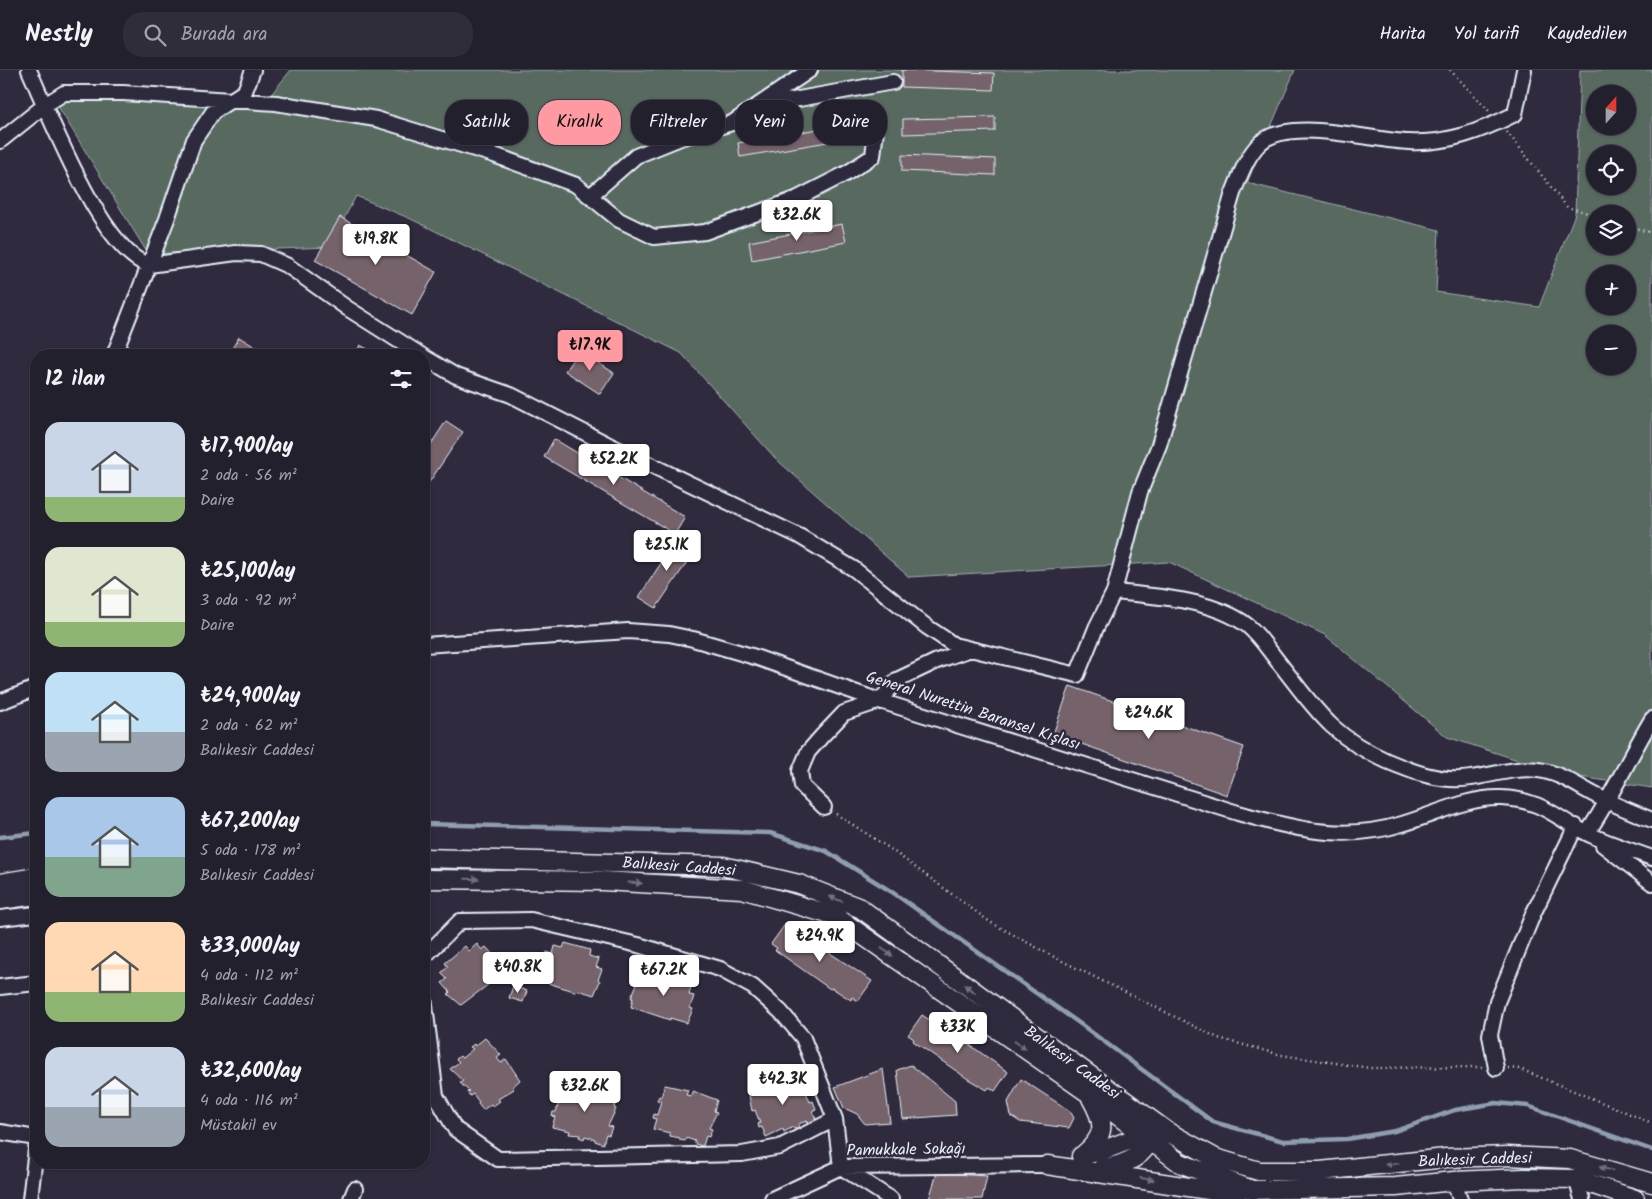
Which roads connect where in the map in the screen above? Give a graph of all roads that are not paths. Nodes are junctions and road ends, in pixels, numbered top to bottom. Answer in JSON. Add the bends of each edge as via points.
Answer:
{"nodes":[{"id":1,"x":28,"y":70,"type":"edge"},
{"id":2,"x":253,"y":70,"type":"edge"},
{"id":3,"x":810,"y":70,"type":"edge"},
{"id":4,"x":1524,"y":70,"type":"edge"},
{"id":5,"x":893,"y":82,"type":"dead end"},
{"id":6,"x":233,"y":100,"type":"junction"},
{"id":7,"x":766,"y":100,"type":"edge"},
{"id":8,"x":797,"y":100,"type":"edge"},
{"id":9,"x":45,"y":104,"type":"junction"},
{"id":10,"x":735,"y":121,"type":"edge"},
{"id":11,"x":0,"y":141,"type":"edge"},
{"id":12,"x":874,"y":145,"type":"edge"},
{"id":13,"x":590,"y":196,"type":"junction"},
{"id":14,"x":149,"y":265,"type":"junction"},
{"id":15,"x":116,"y":349,"type":"edge"},
{"id":16,"x":411,"y":349,"type":"edge"},
{"id":17,"x":430,"y":361,"type":"edge"},
{"id":18,"x":1114,"y":592,"type":"junction"},
{"id":19,"x":430,"y":645,"type":"edge"},
{"id":20,"x":971,"y":649,"type":"junction"},
{"id":21,"x":30,"y":690,"type":"edge"},
{"id":22,"x":880,"y":701,"type":"junction"},
{"id":23,"x":0,"y":702,"type":"edge"},
{"id":24,"x":1652,"y":719,"type":"edge"},
{"id":25,"x":1608,"y":801,"type":"junction"},
{"id":26,"x":824,"y":806,"type":"road end"},
{"id":27,"x":1652,"y":820,"type":"edge"},
{"id":28,"x":1586,"y":832,"type":"junction"},
{"id":29,"x":430,"y":858,"type":"edge"},
{"id":30,"x":1652,"y":858,"type":"edge"},
{"id":31,"x":30,"y":878,"type":"edge"},
{"id":32,"x":430,"y":879,"type":"edge"},
{"id":33,"x":0,"y":883,"type":"edge"},
{"id":34,"x":1652,"y":883,"type":"edge"},
{"id":35,"x":30,"y":896,"type":"edge"},
{"id":36,"x":0,"y":900,"type":"edge"},
{"id":37,"x":30,"y":915,"type":"edge"},
{"id":38,"x":0,"y":918,"type":"edge"},
{"id":39,"x":430,"y":951,"type":"edge"},
{"id":40,"x":30,"y":984,"type":"edge"},
{"id":41,"x":0,"y":987,"type":"edge"},
{"id":42,"x":430,"y":1046,"type":"edge"},
{"id":43,"x":1496,"y":1068,"type":"road end"},
{"id":44,"x":1088,"y":1093,"type":"junction"},
{"id":45,"x":835,"y":1119,"type":"junction"},
{"id":46,"x":1148,"y":1131,"type":"junction"},
{"id":47,"x":0,"y":1132,"type":"edge"},
{"id":48,"x":30,"y":1137,"type":"edge"},
{"id":49,"x":1085,"y":1163,"type":"junction"},
{"id":50,"x":1047,"y":1165,"type":"joint"},
{"id":51,"x":841,"y":1167,"type":"junction"},
{"id":52,"x":34,"y":1169,"type":"edge"},
{"id":53,"x":1576,"y":1179,"type":"junction"},
{"id":54,"x":1454,"y":1181,"type":"junction"},
{"id":55,"x":1652,"y":1184,"type":"edge"},
{"id":56,"x":1252,"y":1190,"type":"junction"},
{"id":57,"x":30,"y":1199,"type":"edge"},
{"id":58,"x":772,"y":1199,"type":"edge"},
{"id":59,"x":891,"y":1199,"type":"edge"},
{"id":60,"x":1460,"y":1199,"type":"edge"},
{"id":61,"x":1582,"y":1199,"type":"edge"},
{"id":62,"x":1635,"y":1199,"type":"edge"}],
"edges":[{"from":1,"to":9,"type":"street"},
{"from":2,"to":6,"type":"street","via":[[245,90]]},
{"from":3,"to":7,"type":"street"},
{"from":4,"to":18,"type":"street","via":[[1514,114],[1460,138],[1409,142],[1300,130],[1280,133],[1261,142],[1247,159],[1233,193],[1159,445],[1140,492]]},
{"from":5,"to":8,"type":"street"},
{"from":6,"to":9,"type":"street","via":[[64,93]]},
{"from":6,"to":13,"type":"street","via":[[276,103],[376,119],[576,185]]},
{"from":6,"to":14,"type":"street","via":[[213,112],[194,140]]},
{"from":9,"to":11,"type":"street"},
{"from":9,"to":14,"type":"street","via":[[88,197],[126,250],[139,262]]},
{"from":10,"to":13,"type":"street","via":[[636,156]]},
{"from":12,"to":13,"type":"street","via":[[873,156],[847,173],[796,199],[705,232],[654,237],[619,220]]},
{"from":14,"to":15,"type":"street"},
{"from":14,"to":16,"type":"street","via":[[236,253],[260,254],[288,266]]},
{"from":17,"to":20,"type":"street","via":[[456,376],[511,395],[799,536],[854,569],[948,640]]},
{"from":18,"to":20,"type":"street","via":[[1077,674]]},
{"from":18,"to":25,"type":"street","via":[[1181,601],[1230,615],[1249,627],[1339,734],[1388,761],[1449,780],[1537,769],[1550,772]]},
{"from":19,"to":22,"type":"street","name":"General Nurettin Baransel Kışlası","via":[[602,632],[669,634],[755,656]]},
{"from":20,"to":22,"type":"street","via":[[898,680]]},
{"from":21,"to":23,"type":"street"},
{"from":22,"to":26,"type":"street","via":[[844,712],[808,752],[800,771],[802,786]]},
{"from":22,"to":28,"type":"street","name":"General Nurettin Baransel Kışlası","via":[[1238,813],[1320,833],[1348,835],[1372,832],[1474,801],[1500,798],[1524,800],[1549,809]]},
{"from":24,"to":25,"type":"street"},
{"from":25,"to":27,"type":"street"},
{"from":25,"to":28,"type":"street"},
{"from":28,"to":30,"type":"street","name":"General Nurettin Baransel Kışlası"},
{"from":28,"to":34,"type":"street","name":"General Nurettin Baransel Kışlası"},
{"from":28,"to":43,"type":"street","via":[[1534,912],[1497,1002],[1490,1035]]},
{"from":46,"to":29,"type":"main road","name":"Balıkesir Caddesi","one_way":true,"via":[[860,908],[799,884],[724,866]]},
{"from":31,"to":33,"type":"main road"},
{"from":32,"to":44,"type":"main road","name":"Balıkesir Caddesi","one_way":true,"via":[[603,881],[742,889],[835,916]]},
{"from":35,"to":36,"type":"main road"},
{"from":37,"to":38,"type":"street"},
{"from":39,"to":45,"type":"street","via":[[460,921],[531,920],[638,945],[720,969],[753,987],[803,1038]]},
{"from":40,"to":41,"type":"street"},
{"from":42,"to":45,"type":"street","via":[[436,1096],[455,1129],[498,1159],[742,1154],[780,1147]]},
{"from":44,"to":46,"type":"main road","name":"Balıkesir Caddesi"},
{"from":44,"to":49,"type":"main road","via":[[1100,1114],[1102,1128]]},
{"from":45,"to":51,"type":"street"},
{"from":46,"to":49,"type":"main road"},
{"from":55,"to":46,"type":"main road","name":"Balıkesir Caddesi","one_way":true,"via":[[1570,1159],[1508,1156],[1446,1158],[1320,1172],[1259,1171],[1215,1158],[1168,1132]]},
{"from":46,"to":56,"type":"main road","name":"Balıkesir Caddesi","via":[[1180,1163]]},
{"from":47,"to":48,"type":"street"},
{"from":49,"to":50,"type":"main road"},
{"from":49,"to":56,"type":"main road","one_way":true,"via":[[1208,1190]]},
{"from":50,"to":51,"type":"street","name":"Pamukkale Sokağı"},
{"from":51,"to":58,"type":"street","name":"Pamukkale Sokağı"},
{"from":51,"to":59,"type":"street"},
{"from":52,"to":57,"type":"street"},
{"from":53,"to":54,"type":"main road","name":"Balıkesir Caddesi"},
{"from":53,"to":61,"type":"street"},
{"from":53,"to":62,"type":"main road","name":"Balıkesir Caddesi"},
{"from":54,"to":56,"type":"main road","name":"Balıkesir Caddesi","via":[[1396,1188]]},
{"from":54,"to":60,"type":"street"}]}
